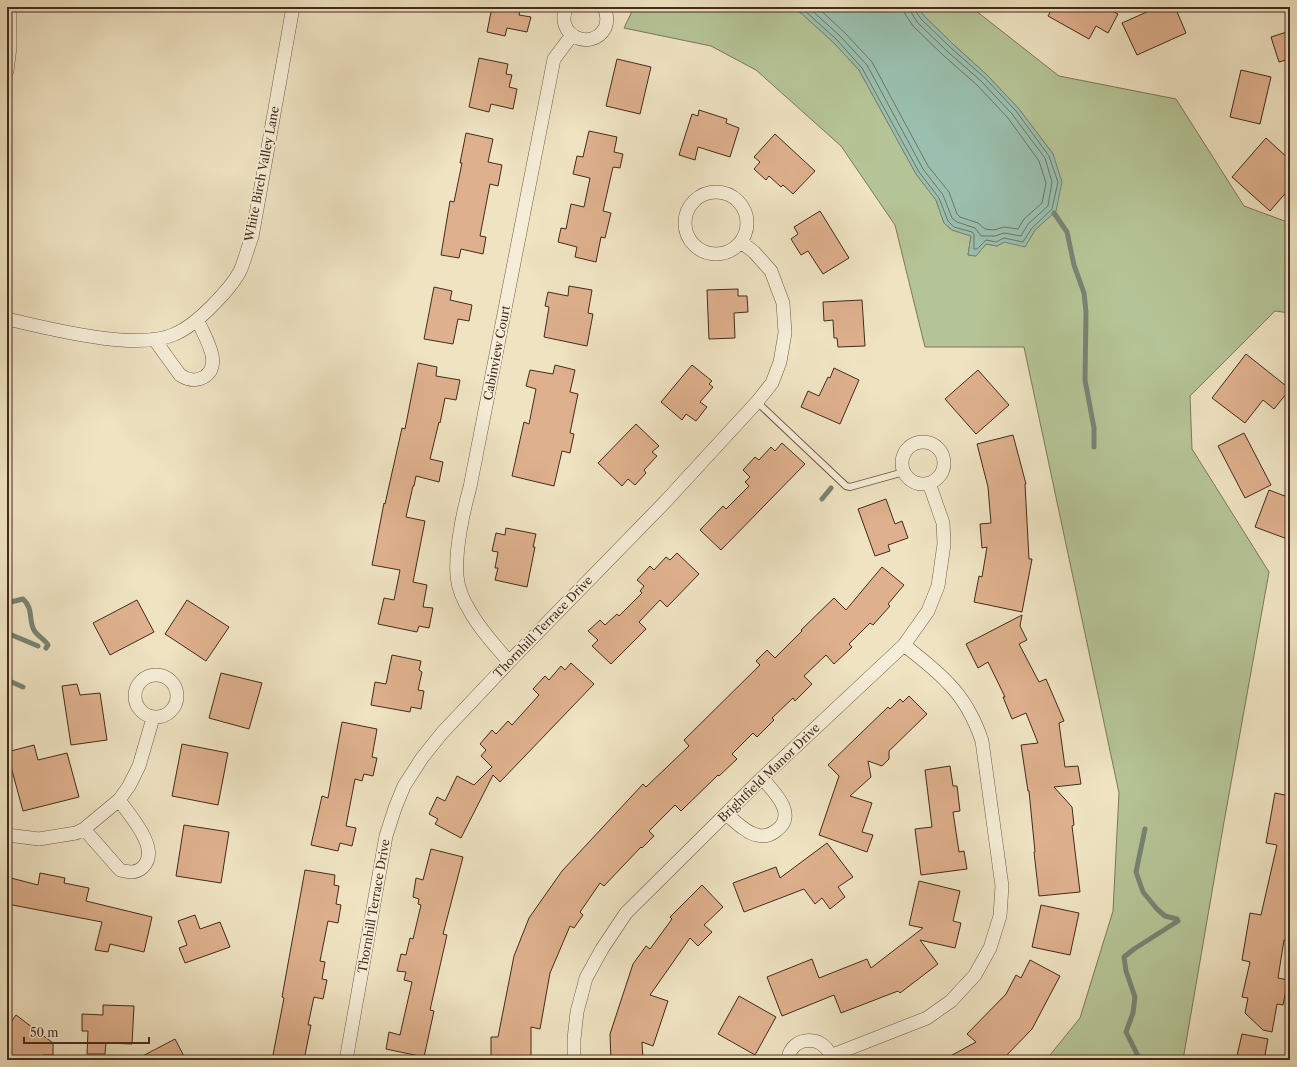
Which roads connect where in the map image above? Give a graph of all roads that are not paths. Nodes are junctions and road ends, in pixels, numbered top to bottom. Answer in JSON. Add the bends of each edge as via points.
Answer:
{"nodes":[{"id":1,"x":10,"y":7,"type":"edge"},
{"id":2,"x":293,"y":7,"type":"edge"},
{"id":3,"x":567,"y":7,"type":"edge"},
{"id":4,"x":604,"y":7,"type":"edge"},
{"id":5,"x":572,"y":35,"type":"junction"},
{"id":6,"x":7,"y":71,"type":"edge"},
{"id":7,"x":741,"y":242,"type":"junction"},
{"id":8,"x":7,"y":319,"type":"edge"},
{"id":9,"x":198,"y":320,"type":"junction"},
{"id":10,"x":154,"y":339,"type":"junction"},
{"id":11,"x":757,"y":402,"type":"junction"},
{"id":12,"x":904,"y":472,"type":"junction"},
{"id":13,"x":929,"y":483,"type":"junction"},
{"id":14,"x":904,"y":645,"type":"junction"},
{"id":15,"x":510,"y":662,"type":"junction"},
{"id":16,"x":153,"y":718,"type":"dead end"},
{"id":17,"x":762,"y":778,"type":"junction"},
{"id":18,"x":118,"y":800,"type":"junction"},
{"id":19,"x":726,"y":814,"type":"junction"},
{"id":20,"x":84,"y":829,"type":"junction"},
{"id":21,"x":7,"y":835,"type":"edge"},
{"id":22,"x":831,"y":1058,"type":"edge"},
{"id":23,"x":346,"y":1060,"type":"edge"},
{"id":24,"x":574,"y":1060,"type":"edge"},
{"id":25,"x":788,"y":1060,"type":"edge"}],
"edges":[{"from":1,"to":6,"type":"street"},
{"from":2,"to":9,"type":"street","name":"White Birch Valley Lane","via":[[252,237],[240,270],[220,298]]},
{"from":3,"to":5,"type":"street","via":[[564,23]]},
{"from":4,"to":5,"type":"street","via":[[606,25],[598,36],[585,40]]},
{"from":5,"to":15,"type":"street","name":"Cabinview Court","via":[[554,59],[464,509],[458,557],[457,576],[471,614]]},
{"from":7,"to":7,"type":"street","via":[[747,224],[746,214],[734,199],[716,192],[698,198],[691,206],[686,215],[688,236],[702,251],[712,254],[723,253]]},
{"from":7,"to":11,"type":"street","name":"Thornhill Terrace Drive","via":[[754,252],[771,272],[783,303],[785,334],[780,362],[772,383]]},
{"from":8,"to":10,"type":"street","name":"White Birch Valley Lane","via":[[88,336]]},
{"from":9,"to":10,"type":"street","name":"White Birch Valley Lane","via":[[174,335]]},
{"from":9,"to":10,"type":"street","via":[[213,356],[211,369],[199,380],[186,379],[180,375]]},
{"from":11,"to":12,"type":"lane","via":[[846,486]]},
{"from":11,"to":15,"type":"street","name":"Thornhill Terrace Drive","via":[[665,502]]},
{"from":12,"to":13,"type":"street","via":[[917,483]]},
{"from":12,"to":13,"type":"street","via":[[903,458],[911,446],[917,442],[932,444],[942,454],[944,468],[936,480]]},
{"from":13,"to":14,"type":"street","name":"Brightfield Manor Drive","via":[[943,523],[942,563],[938,586],[928,611]]},
{"from":14,"to":17,"type":"street","name":"Brightfield Manor Drive"},
{"from":14,"to":22,"type":"street","via":[[949,684],[976,723],[982,741],[1002,886],[1000,916],[990,948],[975,975],[951,1001],[927,1018]]},
{"from":15,"to":23,"type":"street","name":"Thornhill Terrace Drive","via":[[443,732],[404,786],[386,836]]},
{"from":16,"to":18,"type":"street","via":[[139,766],[129,786]]},
{"from":17,"to":19,"type":"street","name":"Brightfield Manor Drive"},
{"from":17,"to":19,"type":"street","via":[[784,807],[785,815],[779,829],[764,836],[756,835]]},
{"from":18,"to":20,"type":"street"},
{"from":18,"to":20,"type":"street","via":[[145,838],[149,848],[149,855],[143,867],[133,872],[120,870]]},
{"from":19,"to":24,"type":"street","name":"Brightfield Manor Drive","via":[[626,913],[602,949],[586,978],[577,1012]]},
{"from":20,"to":21,"type":"street","via":[[76,833],[39,839]]},
{"from":22,"to":25,"type":"street","via":[[822,1044],[808,1040],[795,1045]]}]}
